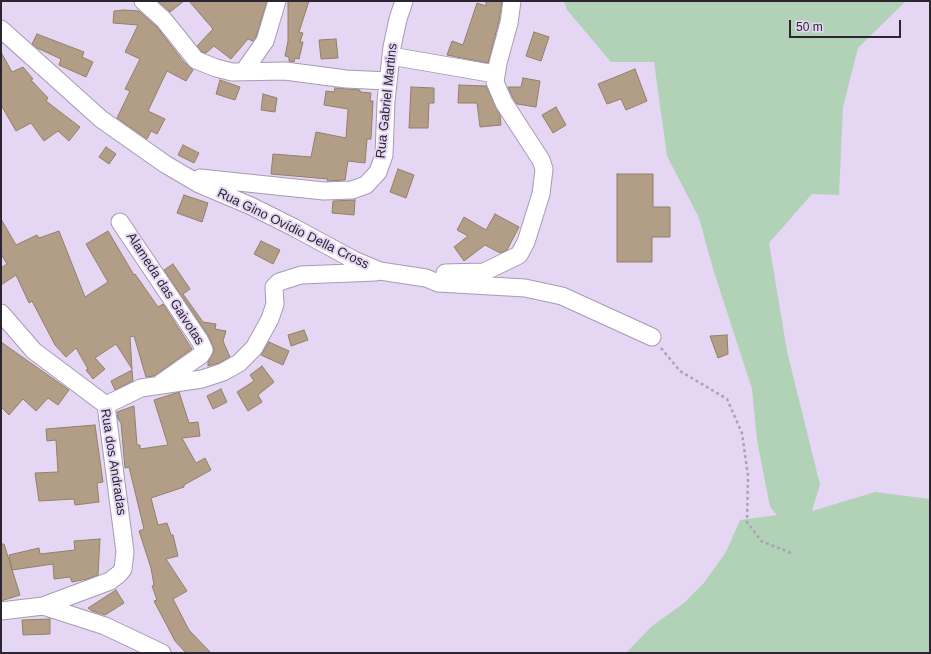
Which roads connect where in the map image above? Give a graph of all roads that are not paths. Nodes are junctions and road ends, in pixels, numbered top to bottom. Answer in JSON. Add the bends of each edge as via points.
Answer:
{"nodes":[{"id":1,"x":143,"y":1,"type":"edge"},
{"id":2,"x":277,"y":1,"type":"edge"},
{"id":3,"x":404,"y":1,"type":"edge"},
{"id":4,"x":512,"y":1,"type":"edge"},
{"id":5,"x":1,"y":29,"type":"edge"},
{"id":6,"x":391,"y":56,"type":"junction"},
{"id":7,"x":244,"y":71,"type":"junction"},
{"id":8,"x":495,"y":74,"type":"junction"},
{"id":9,"x":388,"y":82,"type":"junction"},
{"id":10,"x":188,"y":177,"type":"junction"},
{"id":11,"x":120,"y":222,"type":"dead end"},
{"id":12,"x":380,"y":271,"type":"junction"},
{"id":13,"x":426,"y":278,"type":"junction"},
{"id":14,"x":1,"y":313,"type":"edge"},
{"id":15,"x":652,"y":336,"type":"road end"},
{"id":16,"x":160,"y":384,"type":"junction"},
{"id":17,"x":106,"y":405,"type":"junction"},
{"id":18,"x":43,"y":606,"type":"junction"},
{"id":19,"x":1,"y":611,"type":"edge"},
{"id":20,"x":162,"y":653,"type":"edge"}],
"edges":[{"from":1,"to":7,"type":"street","via":[[164,20],[196,60],[232,72]]},
{"from":2,"to":7,"type":"street","via":[[265,41]]},
{"from":3,"to":6,"type":"street","name":"Rua Gabriel Martins"},
{"from":4,"to":8,"type":"street","via":[[509,23]]},
{"from":5,"to":10,"type":"street","name":"Rua Gino Ovídio Della Cross","via":[[100,119],[143,150]]},
{"from":6,"to":8,"type":"street"},
{"from":6,"to":9,"type":"street","name":"Rua Gabriel Martins"},
{"from":7,"to":9,"type":"street","via":[[285,71]]},
{"from":8,"to":13,"type":"street","via":[[500,97],[537,151],[544,169],[536,213],[519,255],[484,272],[444,273]]},
{"from":9,"to":10,"type":"street","name":"Rua Gabriel Martins","via":[[384,155],[378,172],[366,185],[352,190],[324,191]]},
{"from":10,"to":12,"type":"street","name":"Rua Gino Ovídio Della Cross"},
{"from":11,"to":16,"type":"street","name":"Alameda das Gaivotas","via":[[204,350],[201,355]]},
{"from":12,"to":13,"type":"street","name":"Rua Gino Ovídio Della Cross"},
{"from":12,"to":16,"type":"street","via":[[301,275],[278,282],[274,287],[274,307],[270,319],[254,348],[239,363],[210,377]]},
{"from":13,"to":15,"type":"street","name":"Rua Gino Ovídio Della Cross","via":[[438,283],[525,288],[562,296]]},
{"from":14,"to":17,"type":"street","name":"Rua dos Andradas","via":[[34,351]]},
{"from":16,"to":17,"type":"street","via":[[141,388]]},
{"from":17,"to":18,"type":"street","name":"Rua dos Andradas","via":[[125,552],[123,569],[110,581]]},
{"from":18,"to":19,"type":"street"},
{"from":18,"to":20,"type":"street","via":[[105,626]]}]}
